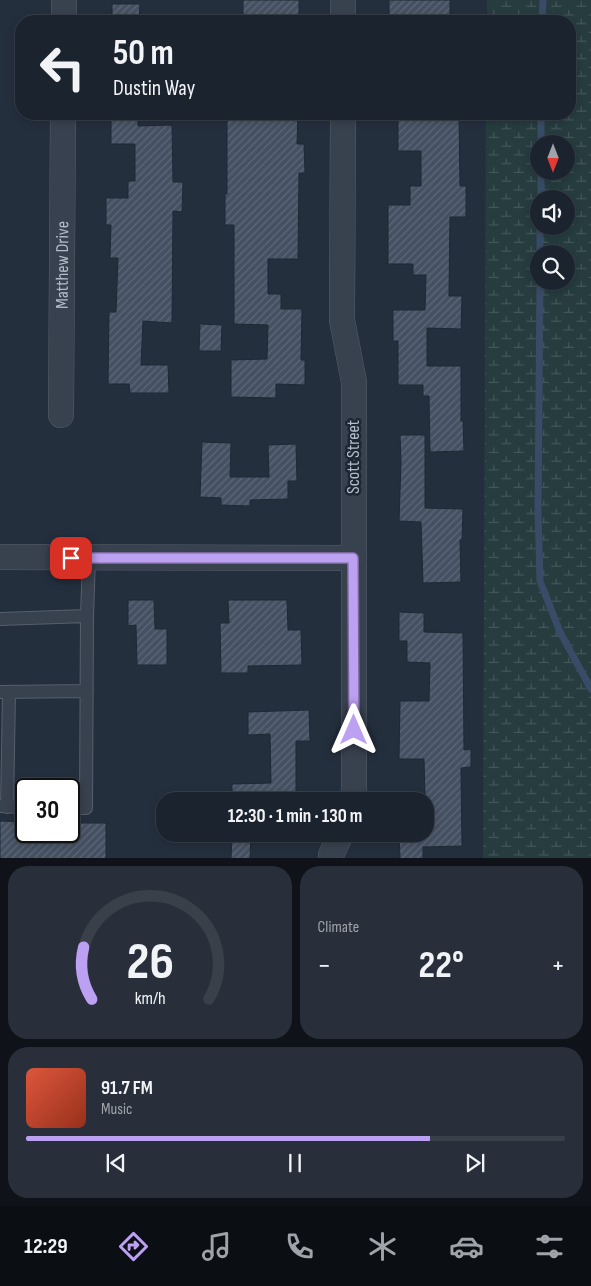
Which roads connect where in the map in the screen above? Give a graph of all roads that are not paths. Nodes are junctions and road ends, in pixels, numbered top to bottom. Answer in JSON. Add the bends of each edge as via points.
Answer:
{"nodes":[{"id":1,"x":64,"y":0,"type":"edge"},
{"id":2,"x":343,"y":0,"type":"edge"},
{"id":3,"x":64,"y":15,"type":"edge"},
{"id":4,"x":343,"y":15,"type":"edge"},
{"id":5,"x":63,"y":120,"type":"edge"},
{"id":6,"x":343,"y":120,"type":"edge"},
{"id":7,"x":61,"y":415,"type":"dead end"},
{"id":8,"x":0,"y":557,"type":"edge"},
{"id":9,"x":89,"y":558,"type":"junction"},
{"id":10,"x":353,"y":558,"type":"junction"},
{"id":11,"x":87,"y":616,"type":"junction"},
{"id":12,"x":0,"y":619,"type":"edge"},
{"id":13,"x":87,"y":691,"type":"junction"},
{"id":14,"x":4,"y":692,"type":"edge"},
{"id":15,"x":353,"y":792,"type":"edge"},
{"id":16,"x":4,"y":806,"type":"edge"},
{"id":17,"x":80,"y":808,"type":"edge"}],
"edges":[{"from":1,"to":3,"type":"street"},
{"from":2,"to":4,"type":"street"},
{"from":5,"to":7,"type":"street","name":"Matthew Drive"},
{"from":6,"to":10,"type":"street","name":"Scott Street","via":[[342,320],[354,382]]},
{"from":8,"to":9,"type":"street"},
{"from":9,"to":10,"type":"street"},
{"from":9,"to":11,"type":"lane"},
{"from":10,"to":15,"type":"street","name":"Scott Street"},
{"from":11,"to":12,"type":"lane"},
{"from":11,"to":13,"type":"lane"},
{"from":13,"to":14,"type":"lane"},
{"from":13,"to":17,"type":"lane","via":[[86,808]]},
{"from":14,"to":16,"type":"lane"}]}
